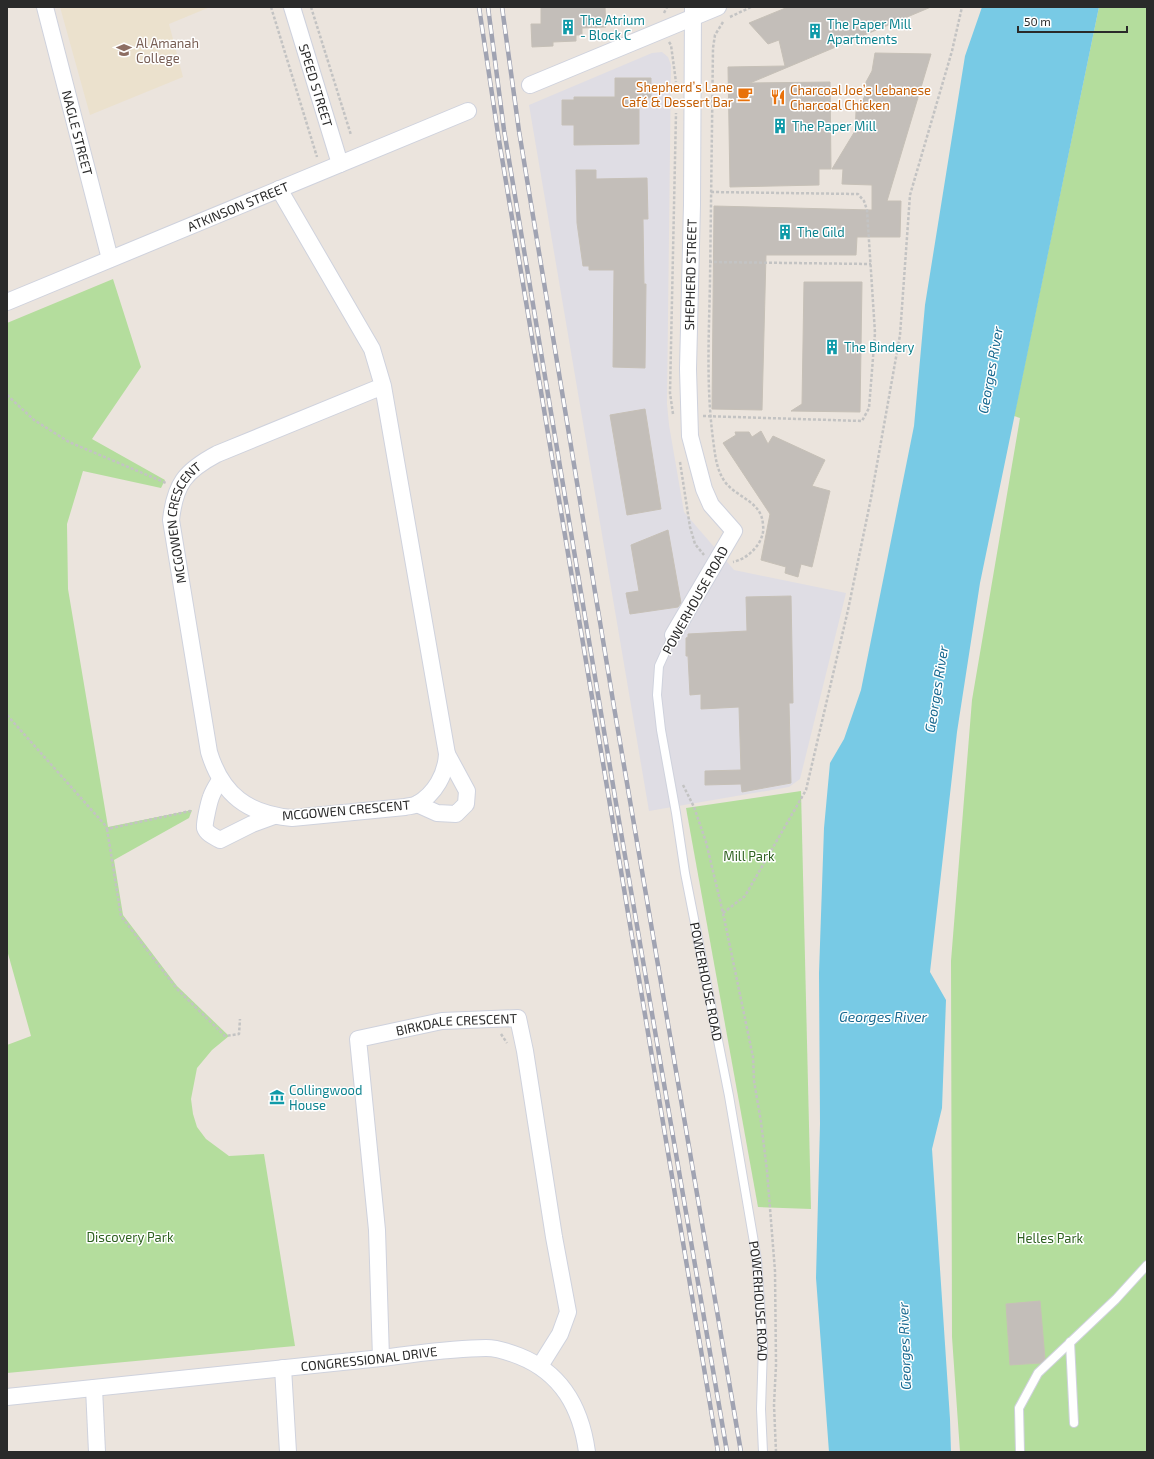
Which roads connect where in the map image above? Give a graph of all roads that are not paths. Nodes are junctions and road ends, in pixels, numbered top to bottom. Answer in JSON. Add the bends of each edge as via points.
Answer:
{"nodes":[{"id":1,"x":45,"y":7,"type":"edge"},
{"id":2,"x":292,"y":7,"type":"edge"},
{"id":3,"x":718,"y":7,"type":"edge"},
{"id":4,"x":693,"y":12,"type":"edge"},
{"id":5,"x":530,"y":85,"type":"dead end"},
{"id":6,"x":468,"y":111,"type":"dead end"},
{"id":7,"x":340,"y":164,"type":"junction"},
{"id":8,"x":279,"y":189,"type":"junction"},
{"id":9,"x":110,"y":259,"type":"junction"},
{"id":10,"x":7,"y":302,"type":"edge"},
{"id":11,"x":383,"y":386,"type":"junction"},
{"id":12,"x":734,"y":531,"type":"joint"},
{"id":13,"x":673,"y":635,"type":"joint"},
{"id":14,"x":447,"y":754,"type":"junction"},
{"id":15,"x":220,"y":780,"type":"junction"},
{"id":16,"x":417,"y":804,"type":"junction"},
{"id":17,"x":274,"y":816,"type":"junction"},
{"id":18,"x":1147,"y":1265,"type":"edge"},
{"id":19,"x":1070,"y":1342,"type":"junction"},
{"id":20,"x":381,"y":1358,"type":"junction"},
{"id":21,"x":540,"y":1366,"type":"junction"},
{"id":22,"x":283,"y":1368,"type":"junction"},
{"id":23,"x":94,"y":1388,"type":"junction"},
{"id":24,"x":7,"y":1397,"type":"edge"},
{"id":25,"x":1074,"y":1423,"type":"dead end"},
{"id":26,"x":97,"y":1452,"type":"edge"},
{"id":27,"x":288,"y":1452,"type":"edge"},
{"id":28,"x":587,"y":1452,"type":"edge"},
{"id":29,"x":763,"y":1452,"type":"edge"},
{"id":30,"x":1020,"y":1452,"type":"edge"}],
"edges":[{"from":1,"to":9,"type":"street","name":"NAGLE STREET"},
{"from":2,"to":7,"type":"street","name":"SPEED STREET"},
{"from":3,"to":4,"type":"street"},
{"from":4,"to":5,"type":"street"},
{"from":4,"to":12,"type":"street","name":"SHEPHERD STREET","via":[[688,370],[690,436],[704,489],[711,505]]},
{"from":6,"to":7,"type":"street","name":"ATKINSON STREET"},
{"from":7,"to":8,"type":"street","name":"ATKINSON STREET"},
{"from":8,"to":9,"type":"street","name":"ATKINSON STREET"},
{"from":8,"to":11,"type":"street","name":"MCGOWEN CRESCENT","via":[[372,348]]},
{"from":9,"to":10,"type":"street","name":"ATKINSON STREET"},
{"from":11,"to":14,"type":"street","name":"MCGOWEN CRESCENT"},
{"from":11,"to":15,"type":"street","name":"MCGOWEN CRESCENT","via":[[217,454],[200,463],[178,488],[173,503],[172,520],[209,752]]},
{"from":12,"to":13,"type":"street","name":"POWERHOUSE ROAD"},
{"from":13,"to":29,"type":"lane","name":"POWERHOUSE ROAD","via":[[659,666],[657,694],[685,873],[729,1096],[757,1260],[763,1346]]},
{"from":14,"to":16,"type":"street","name":"MCGOWEN CRESCENT","via":[[446,766],[440,779],[433,790]]},
{"from":14,"to":16,"type":"street","name":"MCGOWEN CRESCENT","via":[[467,791],[466,804],[456,814],[437,813]]},
{"from":15,"to":17,"type":"street","name":"MCGOWEN CRESCENT","via":[[244,803]]},
{"from":15,"to":17,"type":"street","name":"MCGOWEN CRESCENT","via":[[211,796],[205,817],[205,828],[211,835],[220,840]]},
{"from":16,"to":17,"type":"street","name":"MCGOWEN CRESCENT","via":[[292,818]]},
{"from":18,"to":19,"type":"lane","via":[[1116,1299]]},
{"from":19,"to":25,"type":"lane"},
{"from":19,"to":30,"type":"lane","via":[[1038,1373],[1019,1408]]},
{"from":20,"to":21,"type":"street","name":"CONGRESSIONAL DRIVE","via":[[488,1348],[509,1352]]},
{"from":20,"to":21,"type":"street","name":"BIRKDALE CRESCENT","via":[[377,1230],[358,1039],[442,1021],[518,1018],[568,1312],[560,1334]]},
{"from":20,"to":22,"type":"street","name":"CONGRESSIONAL DRIVE"},
{"from":21,"to":28,"type":"street","name":"CONGRESSIONAL DRIVE","via":[[573,1401]]},
{"from":22,"to":23,"type":"street","name":"CONGRESSIONAL DRIVE"},
{"from":22,"to":27,"type":"street"},
{"from":23,"to":24,"type":"street","name":"CONGRESSIONAL DRIVE"},
{"from":23,"to":26,"type":"street"}]}
